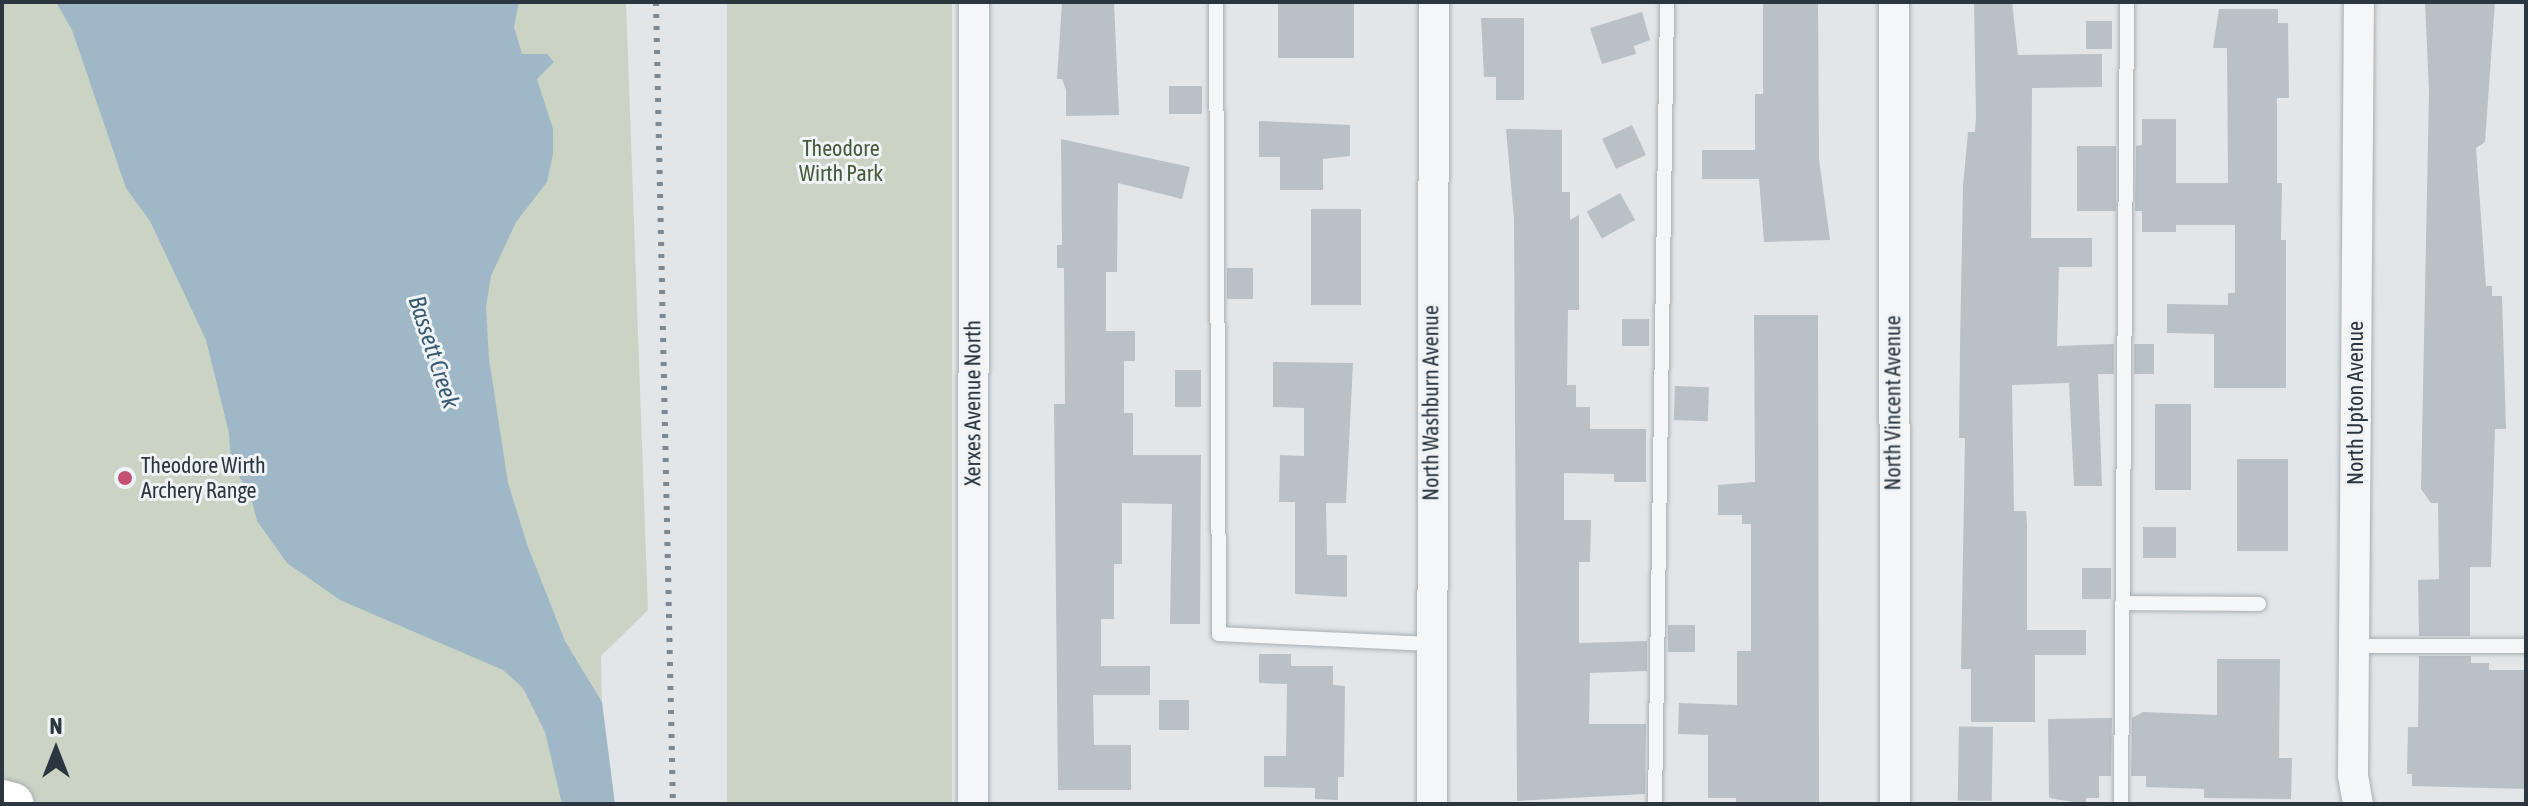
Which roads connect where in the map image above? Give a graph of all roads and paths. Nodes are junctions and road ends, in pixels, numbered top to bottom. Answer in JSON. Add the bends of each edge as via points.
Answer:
{"nodes":[{"id":1,"x":974,"y":2,"type":"edge"},
{"id":2,"x":1216,"y":2,"type":"edge"},
{"id":3,"x":1434,"y":2,"type":"edge"},
{"id":4,"x":1667,"y":2,"type":"edge"},
{"id":5,"x":1894,"y":2,"type":"edge"},
{"id":6,"x":2127,"y":2,"type":"edge"},
{"id":7,"x":2359,"y":2,"type":"edge"},
{"id":8,"x":2122,"y":603,"type":"junction"},
{"id":9,"x":2259,"y":604,"type":"dead end"},
{"id":10,"x":1429,"y":644,"type":"junction"},
{"id":11,"x":2354,"y":646,"type":"junction"},
{"id":12,"x":2526,"y":646,"type":"edge"},
{"id":13,"x":2,"y":801,"type":"edge"},
{"id":14,"x":13,"y":804,"type":"edge"},
{"id":15,"x":973,"y":804,"type":"edge"},
{"id":16,"x":1432,"y":804,"type":"edge"},
{"id":17,"x":1655,"y":804,"type":"edge"},
{"id":18,"x":1895,"y":804,"type":"edge"},
{"id":19,"x":2121,"y":804,"type":"edge"},
{"id":20,"x":2358,"y":804,"type":"edge"}],
"edges":[{"from":1,"to":15,"type":"street","name":"Xerxes Avenue North"},
{"from":2,"to":10,"type":"lane","via":[[1219,634]]},
{"from":3,"to":10,"type":"street","name":"North Washburn Avenue"},
{"from":4,"to":17,"type":"lane"},
{"from":5,"to":18,"type":"street","name":"North Vincent Avenue"},
{"from":6,"to":8,"type":"lane"},
{"from":7,"to":11,"type":"street","name":"North Upton Avenue"},
{"from":8,"to":9,"type":"lane"},
{"from":8,"to":19,"type":"lane"},
{"from":10,"to":16,"type":"street","name":"North Washburn Avenue"},
{"from":11,"to":12,"type":"lane"},
{"from":11,"to":20,"type":"street","name":"North Upton Avenue","via":[[2353,775]]},
{"from":13,"to":14,"type":"street"}]}
